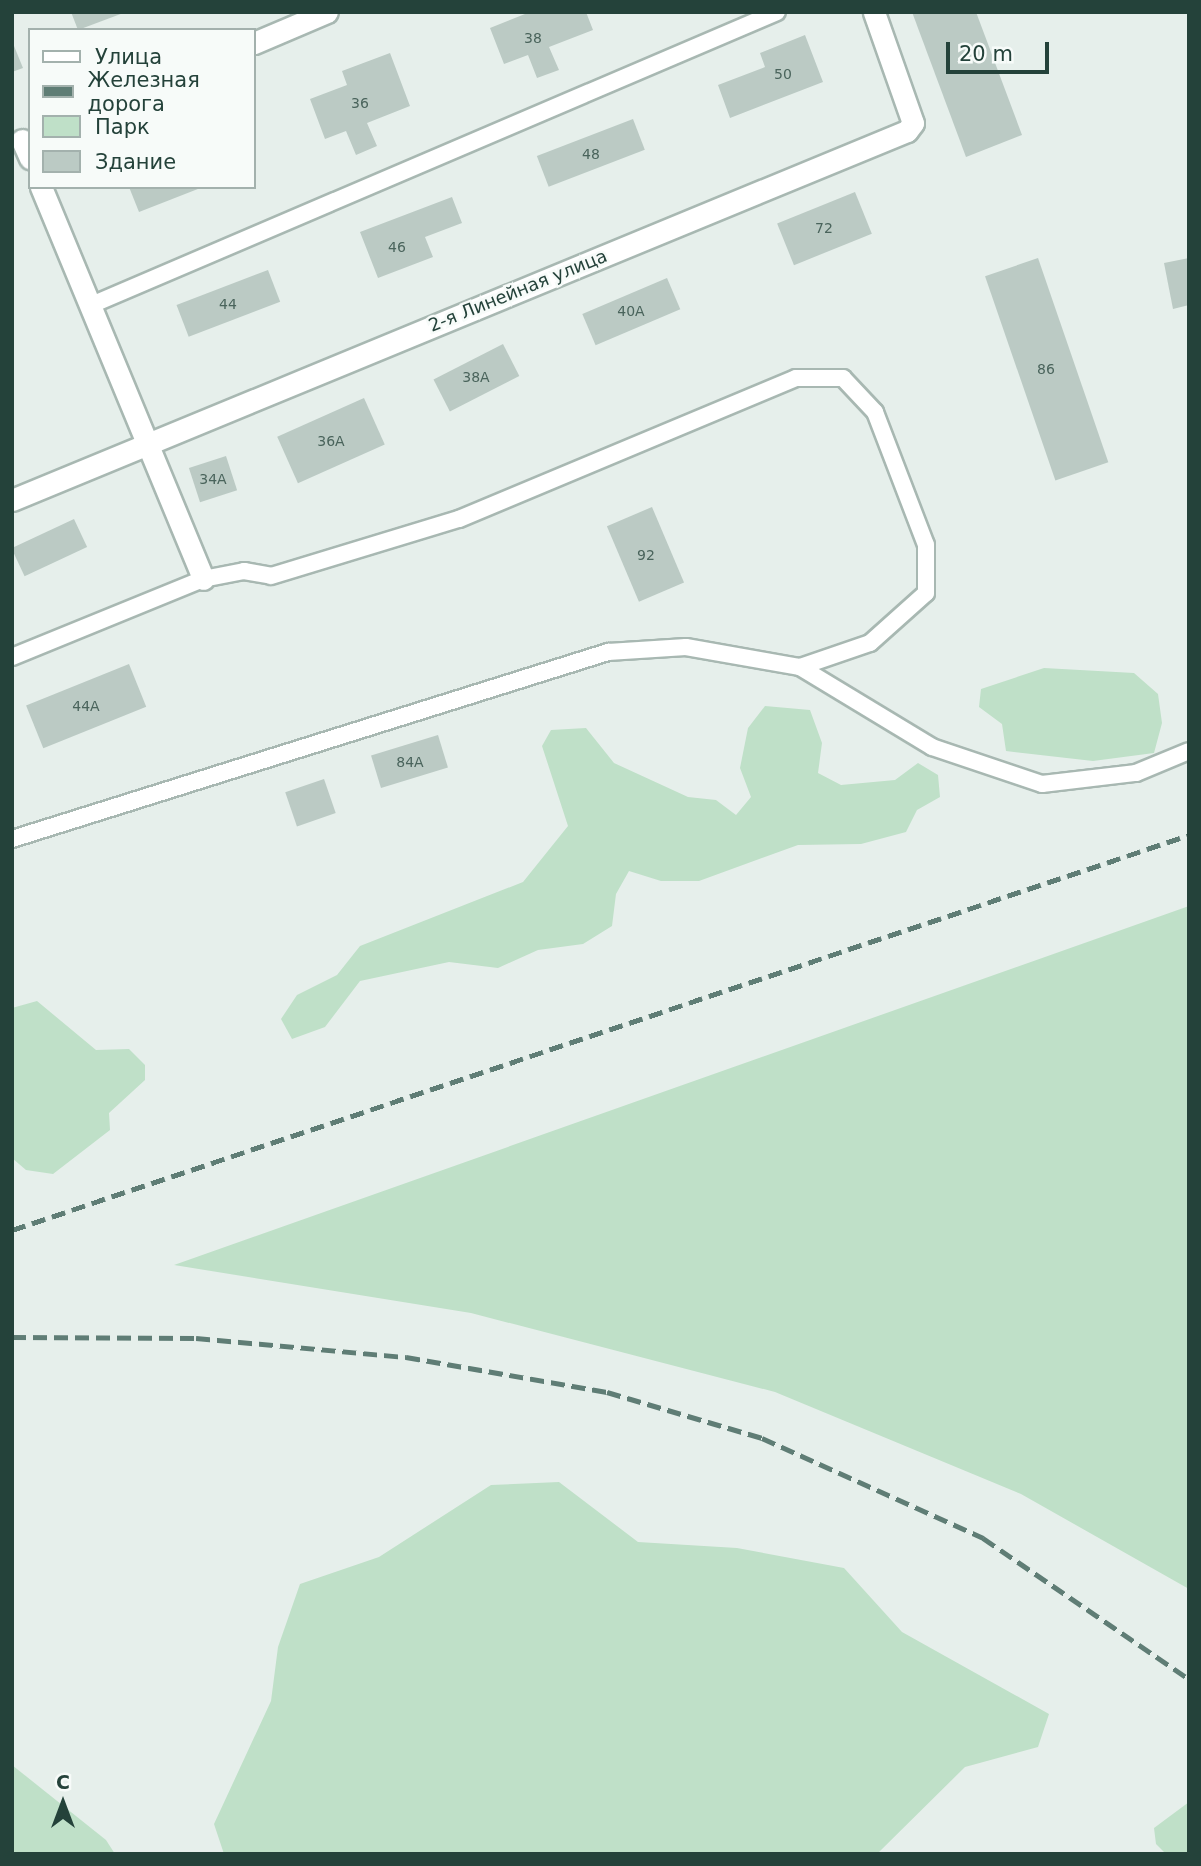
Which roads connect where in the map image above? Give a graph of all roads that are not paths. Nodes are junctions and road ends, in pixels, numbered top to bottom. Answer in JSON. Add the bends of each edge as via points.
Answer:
{"nodes":[{"id":1,"x":327,"y":12,"type":"edge"},
{"id":2,"x":777,"y":12,"type":"edge"},
{"id":3,"x":874,"y":12,"type":"edge"},
{"id":4,"x":256,"y":42,"type":"edge"},
{"id":5,"x":42,"y":189,"type":"edge"},
{"id":6,"x":89,"y":306,"type":"junction"},
{"id":7,"x":146,"y":445,"type":"junction"},
{"id":8,"x":12,"y":500,"type":"edge"},
{"id":9,"x":203,"y":579,"type":"junction"},
{"id":10,"x":12,"y":657,"type":"edge"},
{"id":11,"x":800,"y":667,"type":"junction"},
{"id":12,"x":1189,"y":751,"type":"edge"},
{"id":13,"x":12,"y":839,"type":"edge"}],
"edges":[{"from":1,"to":4,"type":"street"},
{"from":2,"to":6,"type":"lane"},
{"from":3,"to":7,"type":"street","name":"2-я Линейная улица","via":[[913,123],[907,131]]},
{"from":5,"to":6,"type":"street"},
{"from":6,"to":7,"type":"street"},
{"from":7,"to":8,"type":"street","name":"2-я Линейная улица"},
{"from":7,"to":9,"type":"street"},
{"from":9,"to":10,"type":"lane"},
{"from":9,"to":11,"type":"lane","via":[[244,571],[271,576],[459,519],[796,378],[843,378],[875,412],[926,545],[926,593],[870,643]]},
{"from":11,"to":12,"type":"lane","via":[[932,747],[1042,784],[1136,773]]},
{"from":11,"to":13,"type":"lane","via":[[686,646],[608,652]]}]}
